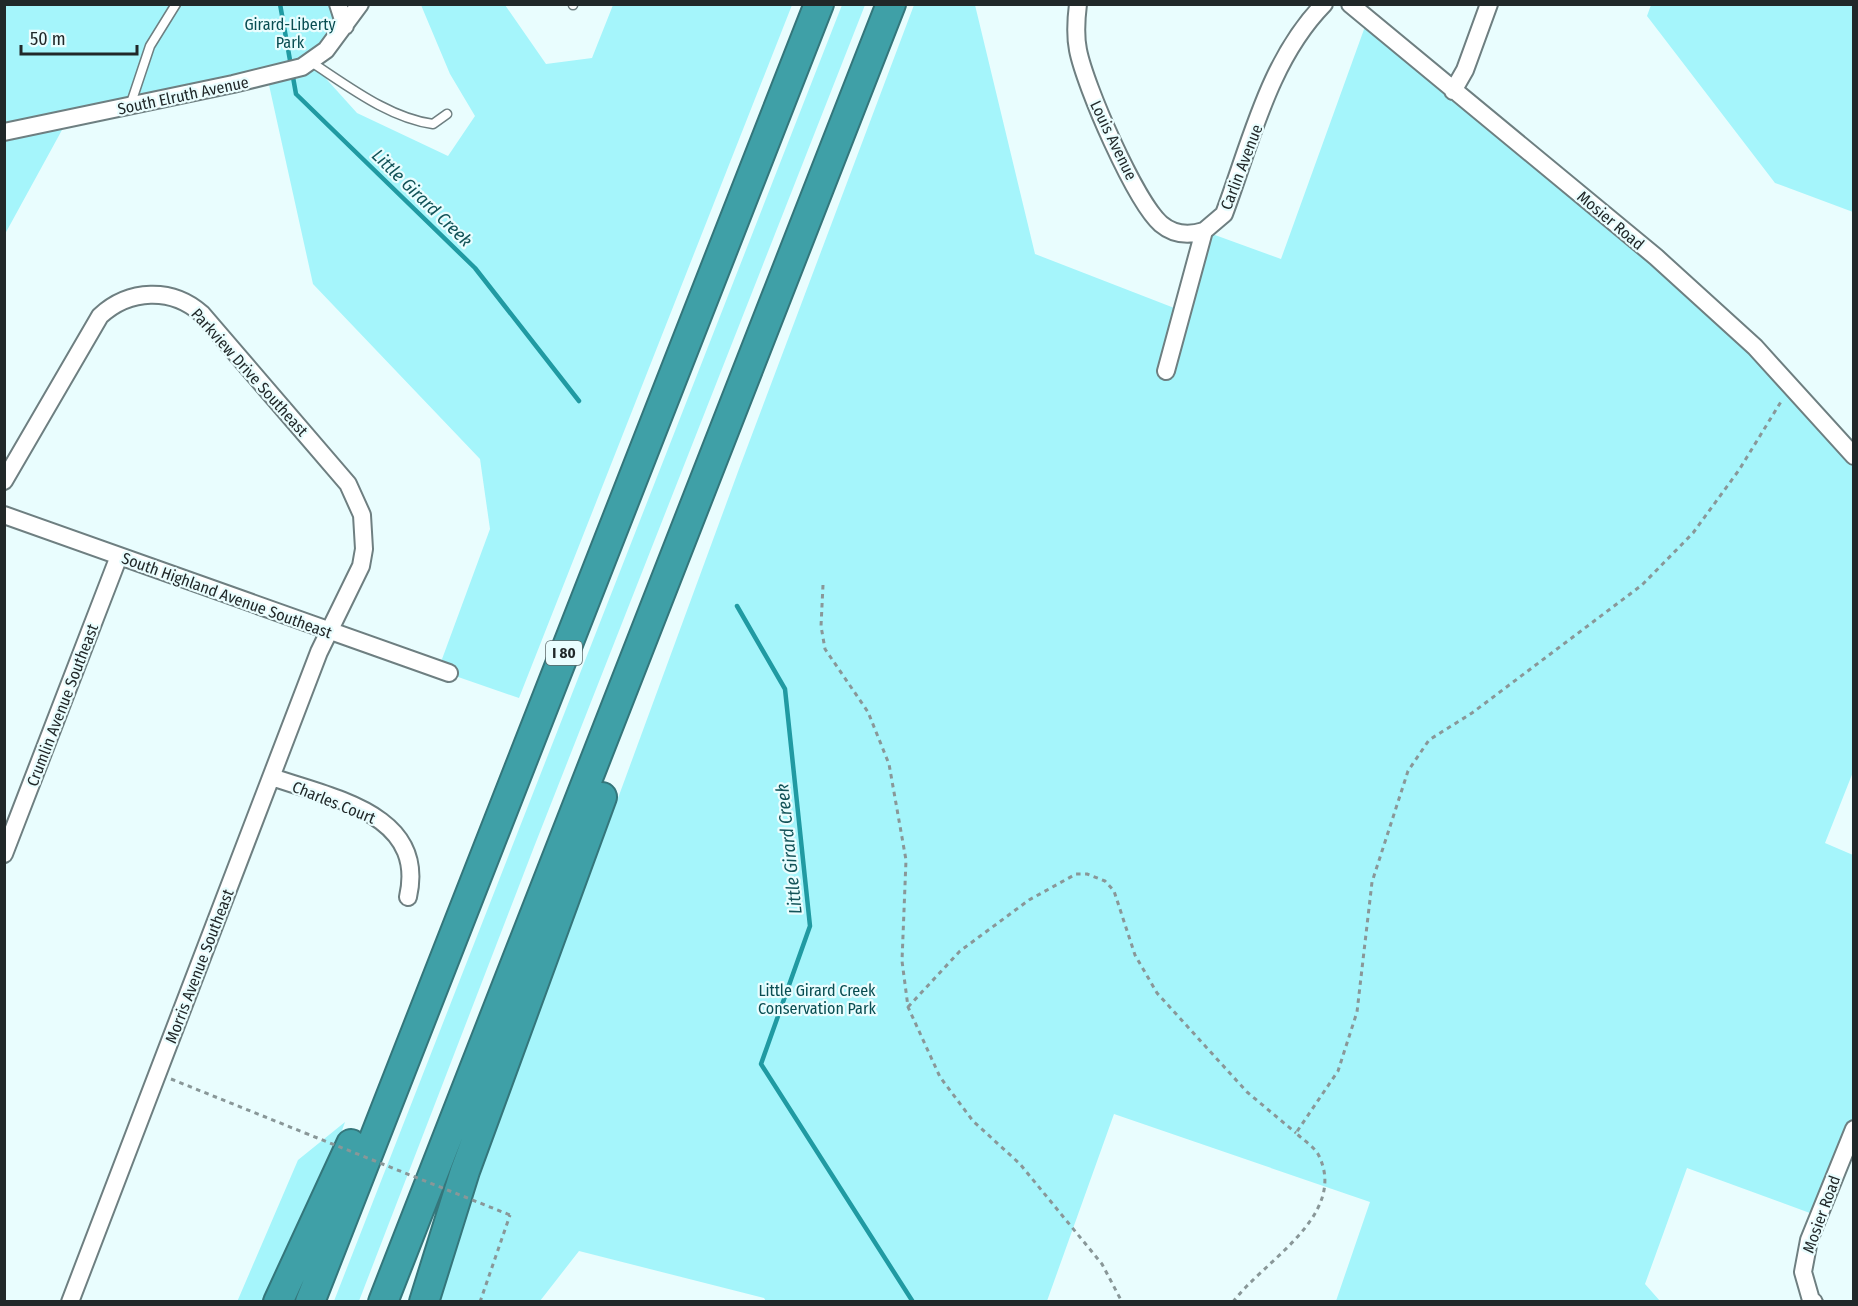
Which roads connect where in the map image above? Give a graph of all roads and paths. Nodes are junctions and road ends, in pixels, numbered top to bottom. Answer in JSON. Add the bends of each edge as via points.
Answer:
{"nodes":[{"id":1,"x":176,"y":4,"type":"edge"},
{"id":2,"x":338,"y":4,"type":"edge"},
{"id":3,"x":360,"y":4,"type":"edge"},
{"id":4,"x":819,"y":4,"type":"edge"},
{"id":5,"x":891,"y":4,"type":"edge"},
{"id":6,"x":1078,"y":4,"type":"edge"},
{"id":7,"x":1324,"y":4,"type":"edge"},
{"id":8,"x":1350,"y":4,"type":"edge"},
{"id":9,"x":1489,"y":4,"type":"edge"},
{"id":10,"x":345,"y":26,"type":"junction"},
{"id":11,"x":307,"y":64,"type":"junction"},
{"id":12,"x":1453,"y":90,"type":"junction"},
{"id":13,"x":130,"y":106,"type":"junction"},
{"id":14,"x":447,"y":114,"type":"dead end"},
{"id":15,"x":4,"y":132,"type":"edge"},
{"id":16,"x":1204,"y":231,"type":"junction"},
{"id":17,"x":1166,"y":371,"type":"dead end"},
{"id":18,"x":1791,"y":385,"type":"junction"},
{"id":19,"x":1854,"y":456,"type":"edge"},
{"id":20,"x":4,"y":481,"type":"edge"},
{"id":21,"x":4,"y":515,"type":"edge"},
{"id":22,"x":119,"y":556,"type":"junction"},
{"id":23,"x":823,"y":585,"type":"dead end"},
{"id":24,"x":330,"y":631,"type":"junction"},
{"id":25,"x":449,"y":673,"type":"dead end"},
{"id":26,"x":617,"y":705,"type":"junction"},
{"id":27,"x":272,"y":777,"type":"junction"},
{"id":28,"x":4,"y":854,"type":"edge"},
{"id":29,"x":408,"y":897,"type":"dead end"},
{"id":30,"x":463,"y":910,"type":"junction"},
{"id":31,"x":908,"y":1007,"type":"junction"},
{"id":32,"x":157,"y":1074,"type":"junction"},
{"id":33,"x":1854,"y":1129,"type":"edge"},
{"id":34,"x":1296,"y":1133,"type":"junction"},
{"id":35,"x":1812,"y":1301,"type":"edge"},
{"id":36,"x":70,"y":1302,"type":"edge"},
{"id":37,"x":278,"y":1302,"type":"edge"},
{"id":38,"x":310,"y":1302,"type":"edge"},
{"id":39,"x":383,"y":1302,"type":"edge"},
{"id":40,"x":424,"y":1302,"type":"edge"},
{"id":41,"x":480,"y":1302,"type":"edge"},
{"id":42,"x":1122,"y":1302,"type":"edge"},
{"id":43,"x":1233,"y":1302,"type":"edge"}],
"edges":[{"from":1,"to":13,"type":"lane","via":[[150,46]]},
{"from":2,"to":10,"type":"street"},
{"from":3,"to":10,"type":"street","name":"South Elruth Avenue"},
{"from":4,"to":30,"type":"highway","number":"I 80"},
{"from":5,"to":26,"type":"highway"},
{"from":6,"to":16,"type":"street","name":"Louis Avenue","via":[[1076,28],[1082,67],[1129,174],[1161,223],[1182,235]]},
{"from":7,"to":16,"type":"street","name":"Carlin Avenue","via":[[1287,51],[1224,214]]},
{"from":8,"to":12,"type":"street","name":"Mosier Road"},
{"from":9,"to":12,"type":"street","via":[[1465,70]]},
{"from":10,"to":11,"type":"street","name":"South Elruth Avenue","via":[[326,50]]},
{"from":11,"to":13,"type":"street","name":"South Elruth Avenue"},
{"from":11,"to":14,"type":"lane","via":[[366,98],[420,122],[433,124]]},
{"from":12,"to":18,"type":"street","name":"Mosier Road","via":[[1656,257]]},
{"from":13,"to":15,"type":"street","name":"South Elruth Avenue"},
{"from":16,"to":17,"type":"street"},
{"from":18,"to":19,"type":"street","name":"Mosier Road"},
{"from":18,"to":34,"type":"path","via":[[1739,470],[1693,533],[1642,585],[1472,713],[1429,740],[1408,771],[1372,882],[1357,1012],[1338,1071]]},
{"from":20,"to":24,"type":"street","name":"Parkview Drive Southeast","via":[[100,316],[123,300],[139,295],[182,300],[202,314],[355,495],[362,515],[364,549],[357,576]]},
{"from":21,"to":22,"type":"street","name":"South Highland Avenue Southeast"},
{"from":22,"to":24,"type":"street","name":"South Highland Avenue Southeast"},
{"from":22,"to":28,"type":"street","name":"Crumlin Avenue Southeast"},
{"from":23,"to":31,"type":"path","via":[[821,626],[825,649],[868,712],[888,764],[906,861],[903,961]]},
{"from":24,"to":25,"type":"street","name":"South Highland Avenue Southeast"},
{"from":24,"to":27,"type":"street","name":"Morris Avenue Southeast"},
{"from":26,"to":39,"type":"highway"},
{"from":26,"to":40,"type":"highway","via":[[608,778],[465,1172]]},
{"from":27,"to":29,"type":"street","name":"Charles Court","via":[[360,808],[393,830],[409,854],[412,873]]},
{"from":27,"to":32,"type":"street","name":"Morris Avenue Southeast"},
{"from":30,"to":37,"type":"highway","via":[[416,985],[345,1161]]},
{"from":30,"to":38,"type":"highway","number":"I 80"},
{"from":31,"to":34,"type":"path","via":[[960,951],[1029,900],[1076,874],[1087,874],[1105,880],[1114,891],[1135,955],[1157,993],[1247,1092]]},
{"from":31,"to":42,"type":"path","via":[[940,1077],[973,1121],[1020,1164],[1102,1264]]},
{"from":32,"to":36,"type":"street","name":"Morris Avenue Southeast"},
{"from":32,"to":41,"type":"path","bridge":true,"via":[[510,1215]]},
{"from":33,"to":35,"type":"street","name":"Mosier Road","via":[[1809,1240],[1803,1272]]},
{"from":34,"to":43,"type":"path","via":[[1318,1154],[1324,1174],[1320,1205],[1302,1234]]}]}
